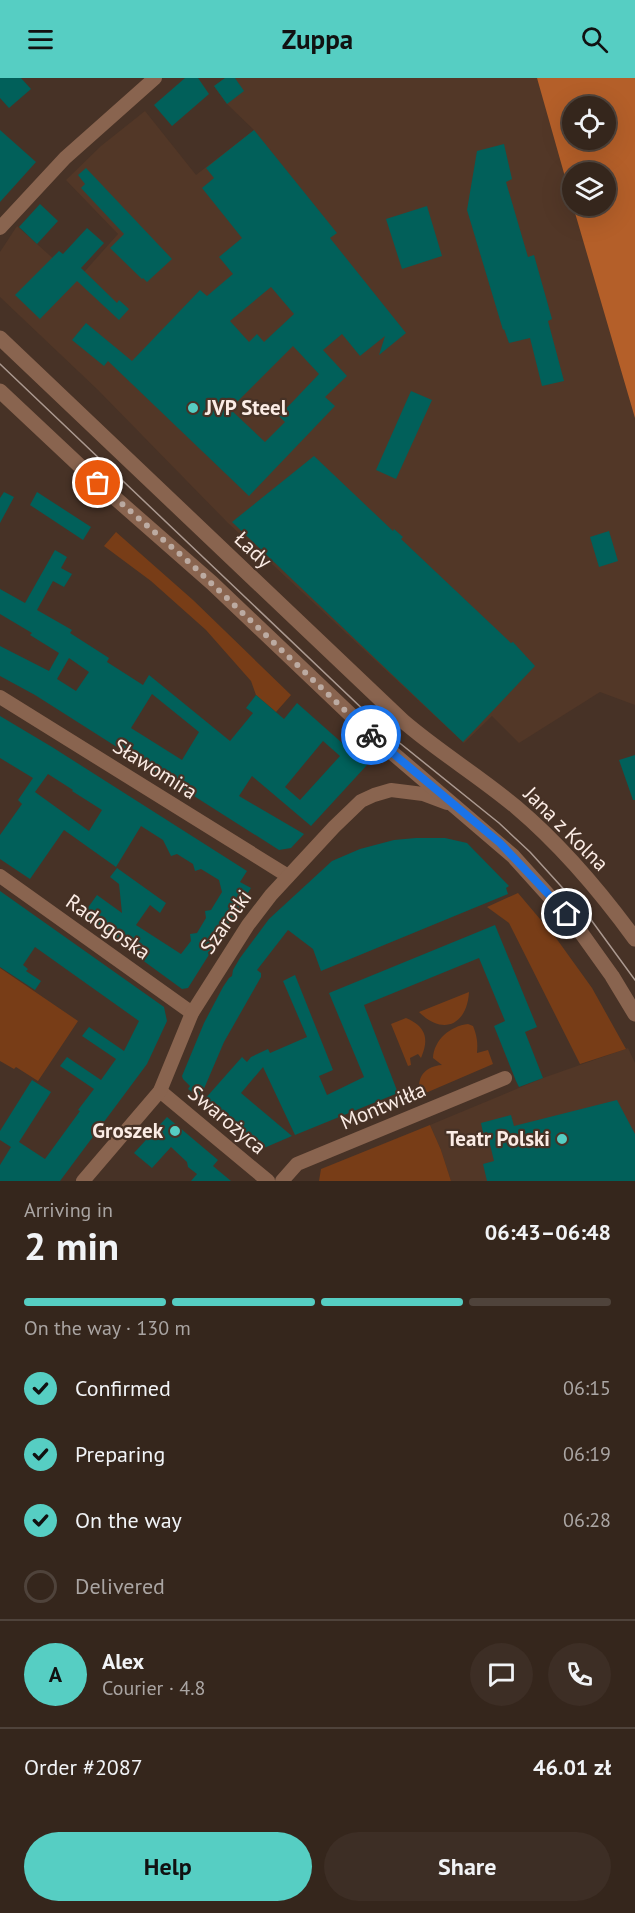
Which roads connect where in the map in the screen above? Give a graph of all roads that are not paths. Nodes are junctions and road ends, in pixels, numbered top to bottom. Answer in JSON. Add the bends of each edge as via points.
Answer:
{"nodes":[{"id":1,"x":155,"y":78,"type":"edge"},
{"id":2,"x":2,"y":226,"type":"edge"},
{"id":3,"x":0,"y":339,"type":"edge"},
{"id":4,"x":0,"y":390,"type":"edge"},
{"id":5,"x":0,"y":399,"type":"edge"},
{"id":6,"x":23,"y":413,"type":"junction"},
{"id":7,"x":0,"y":698,"type":"edge"},
{"id":8,"x":485,"y":782,"type":"joint"},
{"id":9,"x":471,"y":818,"type":"junction"},
{"id":10,"x":0,"y":876,"type":"edge"},
{"id":11,"x":288,"y":876,"type":"junction"},
{"id":12,"x":635,"y":939,"type":"edge"},
{"id":13,"x":192,"y":1012,"type":"junction"},
{"id":14,"x":635,"y":1014,"type":"edge"},
{"id":15,"x":505,"y":1078,"type":"dead end"},
{"id":16,"x":159,"y":1091,"type":"junction"},
{"id":17,"x":83,"y":1181,"type":"edge"},
{"id":18,"x":268,"y":1181,"type":"edge"},
{"id":19,"x":282,"y":1181,"type":"edge"}],
"edges":[{"from":1,"to":2,"type":"street","via":[[65,158]]},
{"from":3,"to":8,"type":"street","name":"Łady","via":[[403,721]]},
{"from":4,"to":6,"type":"street"},
{"from":5,"to":6,"type":"street"},
{"from":6,"to":9,"type":"street","via":[[190,563],[375,738]]},
{"from":7,"to":11,"type":"street","name":"Sławomira"},
{"from":8,"to":12,"type":"street","name":"Jana z Kolna","via":[[571,860]]},
{"from":9,"to":11,"type":"street","name":"Szarotki","via":[[423,794],[401,790],[381,793],[346,813]]},
{"from":9,"to":14,"type":"street","via":[[567,914]]},
{"from":10,"to":13,"type":"street","name":"Radogoska"},
{"from":11,"to":13,"type":"street","name":"Szarotki","via":[[248,925]]},
{"from":13,"to":16,"type":"street","name":"Szarotki"},
{"from":15,"to":19,"type":"street","name":"Montwiłła","via":[[297,1164]]},
{"from":16,"to":17,"type":"street","name":"Szarotki"},
{"from":16,"to":18,"type":"street","name":"Swarożyca"}]}
